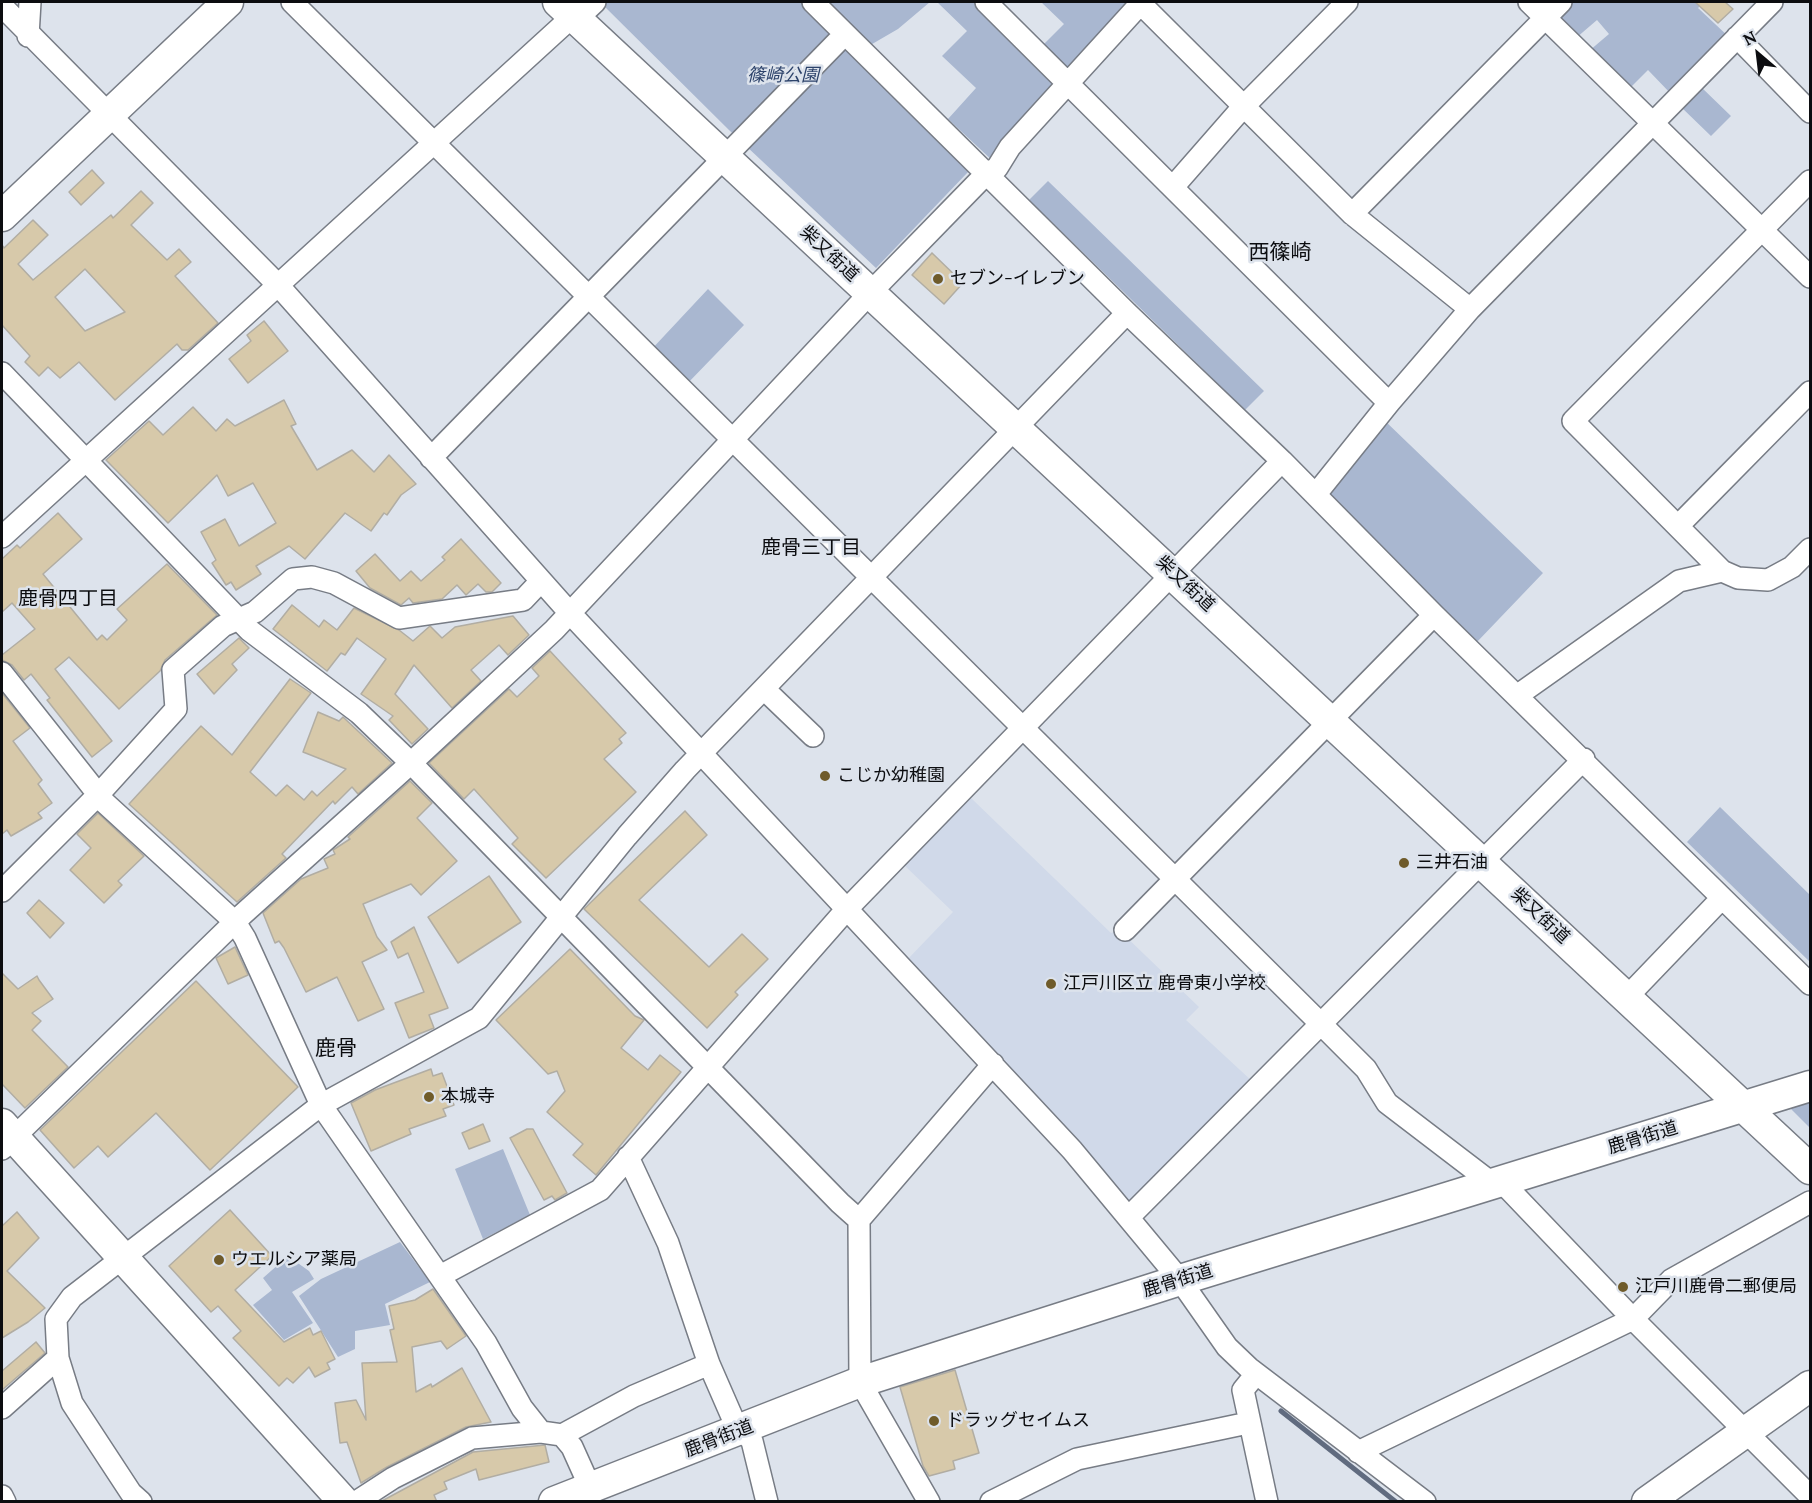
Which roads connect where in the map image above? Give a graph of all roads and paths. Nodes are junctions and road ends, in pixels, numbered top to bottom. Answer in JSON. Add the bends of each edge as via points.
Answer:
{"nodes":[{"id":1,"x":30,"y":2,"type":"edge"},
{"id":2,"x":228,"y":2,"type":"edge"},
{"id":3,"x":292,"y":2,"type":"edge"},
{"id":4,"x":813,"y":2,"type":"edge"},
{"id":5,"x":986,"y":2,"type":"edge"},
{"id":6,"x":1141,"y":2,"type":"edge"},
{"id":7,"x":1347,"y":2,"type":"edge"},
{"id":8,"x":1529,"y":2,"type":"edge"},
{"id":9,"x":1561,"y":2,"type":"edge"},
{"id":10,"x":1772,"y":2,"type":"edge"},
{"id":11,"x":2,"y":6,"type":"edge"},
{"id":12,"x":575,"y":10,"type":"edge"},
{"id":13,"x":1546,"y":18,"type":"junction"},
{"id":14,"x":845,"y":34,"type":"junction"},
{"id":15,"x":28,"y":36,"type":"junction"},
{"id":16,"x":1737,"y":37,"type":"junction"},
{"id":17,"x":1066,"y":83,"type":"junction"},
{"id":18,"x":1243,"y":107,"type":"junction"},
{"id":19,"x":1810,"y":112,"type":"edge"},
{"id":20,"x":108,"y":115,"type":"junction"},
{"id":21,"x":1653,"y":123,"type":"junction"},
{"id":22,"x":436,"y":144,"type":"junction"},
{"id":23,"x":724,"y":157,"type":"junction"},
{"id":24,"x":986,"y":174,"type":"junction"},
{"id":25,"x":1810,"y":181,"type":"edge"},
{"id":26,"x":1173,"y":187,"type":"junction"},
{"id":27,"x":1352,"y":214,"type":"junction"},
{"id":28,"x":2,"y":216,"type":"edge"},
{"id":29,"x":1761,"y":230,"type":"junction"},
{"id":30,"x":1810,"y":277,"type":"edge"},
{"id":31,"x":278,"y":285,"type":"junction"},
{"id":32,"x":871,"y":292,"type":"junction"},
{"id":33,"x":588,"y":296,"type":"junction"},
{"id":34,"x":1470,"y":309,"type":"junction"},
{"id":35,"x":1127,"y":313,"type":"junction"},
{"id":36,"x":2,"y":373,"type":"edge"},
{"id":37,"x":1810,"y":392,"type":"edge"},
{"id":38,"x":1389,"y":403,"type":"junction"},
{"id":39,"x":1016,"y":427,"type":"junction"},
{"id":40,"x":734,"y":439,"type":"junction"},
{"id":41,"x":431,"y":458,"type":"junction"},
{"id":42,"x":87,"y":460,"type":"junction"},
{"id":43,"x":1282,"y":461,"type":"junction"},
{"id":44,"x":1316,"y":494,"type":"junction"},
{"id":45,"x":1678,"y":526,"type":"junction"},
{"id":46,"x":2,"y":537,"type":"edge"},
{"id":47,"x":1810,"y":549,"type":"edge"},
{"id":48,"x":1722,"y":571,"type":"junction"},
{"id":49,"x":1173,"y":573,"type":"junction"},
{"id":50,"x":874,"y":577,"type":"junction"},
{"id":51,"x":541,"y":581,"type":"junction"},
{"id":52,"x":569,"y":612,"type":"junction"},
{"id":53,"x":1434,"y":615,"type":"junction"},
{"id":54,"x":238,"y":620,"type":"junction"},
{"id":55,"x":2,"y":673,"type":"edge"},
{"id":56,"x":764,"y":689,"type":"junction"},
{"id":57,"x":1518,"y":695,"type":"junction"},
{"id":58,"x":1331,"y":720,"type":"junction"},
{"id":59,"x":1023,"y":726,"type":"junction"},
{"id":60,"x":813,"y":736,"type":"dead end"},
{"id":61,"x":702,"y":753,"type":"junction"},
{"id":62,"x":1584,"y":759,"type":"junction"},
{"id":63,"x":411,"y":763,"type":"junction"},
{"id":64,"x":98,"y":795,"type":"junction"},
{"id":65,"x":1482,"y":862,"type":"junction"},
{"id":66,"x":1178,"y":880,"type":"junction"},
{"id":67,"x":2,"y":891,"type":"edge"},
{"id":68,"x":1722,"y":898,"type":"junction"},
{"id":69,"x":846,"y":910,"type":"junction"},
{"id":70,"x":562,"y":918,"type":"junction"},
{"id":71,"x":235,"y":922,"type":"junction"},
{"id":72,"x":1125,"y":930,"type":"dead end"},
{"id":73,"x":1810,"y":984,"type":"edge"},
{"id":74,"x":1627,"y":997,"type":"junction"},
{"id":75,"x":1322,"y":1024,"type":"junction"},
{"id":76,"x":993,"y":1064,"type":"junction"},
{"id":77,"x":708,"y":1065,"type":"junction"},
{"id":78,"x":1810,"y":1086,"type":"edge"},
{"id":79,"x":321,"y":1105,"type":"junction"},
{"id":80,"x":1745,"y":1106,"type":"junction"},
{"id":81,"x":6,"y":1137,"type":"edge"},
{"id":82,"x":628,"y":1157,"type":"junction"},
{"id":83,"x":1810,"y":1169,"type":"edge"},
{"id":84,"x":1497,"y":1182,"type":"junction"},
{"id":85,"x":1810,"y":1202,"type":"edge"},
{"id":86,"x":1129,"y":1217,"type":"junction"},
{"id":87,"x":859,"y":1220,"type":"junction"},
{"id":88,"x":123,"y":1257,"type":"junction"},
{"id":89,"x":440,"y":1276,"type":"junction"},
{"id":90,"x":1180,"y":1280,"type":"junction"},
{"id":91,"x":1633,"y":1319,"type":"junction"},
{"id":92,"x":58,"y":1358,"type":"junction"},
{"id":93,"x":709,"y":1364,"type":"junction"},
{"id":94,"x":1257,"y":1374,"type":"junction"},
{"id":95,"x":860,"y":1382,"type":"junction"},
{"id":96,"x":1810,"y":1386,"type":"edge"},
{"id":97,"x":2,"y":1408,"type":"edge"},
{"id":98,"x":1248,"y":1424,"type":"junction"},
{"id":99,"x":744,"y":1429,"type":"junction"},
{"id":100,"x":541,"y":1432,"type":"junction"},
{"id":101,"x":1745,"y":1432,"type":"junction"},
{"id":102,"x":562,"y":1434,"type":"junction"},
{"id":103,"x":1358,"y":1452,"type":"junction"},
{"id":104,"x":596,"y":1491,"type":"edge"},
{"id":105,"x":2,"y":1496,"type":"edge"},
{"id":106,"x":1810,"y":1496,"type":"edge"},
{"id":107,"x":5,"y":1502,"type":"edge"},
{"id":108,"x":141,"y":1502,"type":"edge"},
{"id":109,"x":344,"y":1502,"type":"edge"},
{"id":110,"x":356,"y":1502,"type":"edge"},
{"id":111,"x":554,"y":1502,"type":"edge"},
{"id":112,"x":768,"y":1502,"type":"edge"},
{"id":113,"x":929,"y":1502,"type":"edge"},
{"id":114,"x":991,"y":1502,"type":"edge"},
{"id":115,"x":1267,"y":1502,"type":"edge"},
{"id":116,"x":1425,"y":1502,"type":"edge"},
{"id":117,"x":1647,"y":1502,"type":"edge"}],
"edges":[{"from":1,"to":15,"type":"street"},
{"from":2,"to":20,"type":"street"},
{"from":3,"to":22,"type":"street"},
{"from":4,"to":14,"type":"street"},
{"from":5,"to":17,"type":"street"},
{"from":6,"to":17,"type":"street"},
{"from":6,"to":18,"type":"street"},
{"from":7,"to":18,"type":"street"},
{"from":8,"to":13,"type":"street"},
{"from":9,"to":13,"type":"street"},
{"from":10,"to":16,"type":"street"},
{"from":11,"to":15,"type":"street"},
{"from":12,"to":22,"type":"street"},
{"from":12,"to":23,"type":"street","name":"柴又街道"},
{"from":13,"to":21,"type":"street"},
{"from":13,"to":27,"type":"street"},
{"from":14,"to":23,"type":"street"},
{"from":14,"to":24,"type":"street"},
{"from":15,"to":20,"type":"street"},
{"from":16,"to":19,"type":"street"},
{"from":16,"to":21,"type":"street"},
{"from":17,"to":24,"type":"street","via":[[1010,147],[997,168]]},
{"from":17,"to":26,"type":"street"},
{"from":18,"to":26,"type":"street"},
{"from":18,"to":27,"type":"street"},
{"from":20,"to":28,"type":"street"},
{"from":20,"to":31,"type":"street"},
{"from":21,"to":29,"type":"street"},
{"from":21,"to":34,"type":"street"},
{"from":22,"to":31,"type":"street"},
{"from":22,"to":33,"type":"street"},
{"from":23,"to":32,"type":"street","name":"柴又街道"},
{"from":23,"to":33,"type":"street"},
{"from":24,"to":32,"type":"street"},
{"from":24,"to":35,"type":"street"},
{"from":25,"to":29,"type":"street"},
{"from":26,"to":38,"type":"street"},
{"from":27,"to":34,"type":"street"},
{"from":29,"to":30,"type":"street"},
{"from":29,"to":45,"type":"street","via":[[1573,421]]},
{"from":31,"to":41,"type":"street"},
{"from":31,"to":42,"type":"street"},
{"from":32,"to":39,"type":"street","name":"柴又街道"},
{"from":32,"to":40,"type":"street"},
{"from":33,"to":40,"type":"street"},
{"from":33,"to":41,"type":"street"},
{"from":34,"to":38,"type":"street"},
{"from":35,"to":39,"type":"street"},
{"from":35,"to":43,"type":"street"},
{"from":36,"to":42,"type":"street"},
{"from":37,"to":45,"type":"street"},
{"from":38,"to":44,"type":"street"},
{"from":39,"to":49,"type":"street","name":"柴又街道"},
{"from":39,"to":50,"type":"street"},
{"from":40,"to":50,"type":"street"},
{"from":40,"to":52,"type":"street"},
{"from":41,"to":51,"type":"street"},
{"from":42,"to":46,"type":"street"},
{"from":42,"to":54,"type":"street"},
{"from":43,"to":44,"type":"street"},
{"from":43,"to":49,"type":"street"},
{"from":44,"to":53,"type":"street"},
{"from":45,"to":48,"type":"street"},
{"from":47,"to":48,"type":"street","via":[[1792,567],[1768,580],[1738,578]]},
{"from":48,"to":57,"type":"street","via":[[1679,581]]},
{"from":49,"to":58,"type":"street","name":"柴又街道"},
{"from":49,"to":59,"type":"street"},
{"from":50,"to":56,"type":"street"},
{"from":50,"to":59,"type":"street"},
{"from":51,"to":52,"type":"street"},
{"from":51,"to":54,"type":"street","via":[[523,600],[399,618],[334,583],[312,577],[293,579],[255,612]]},
{"from":52,"to":61,"type":"street"},
{"from":52,"to":63,"type":"street"},
{"from":53,"to":57,"type":"street"},
{"from":53,"to":58,"type":"street"},
{"from":54,"to":63,"type":"street","via":[[360,713]]},
{"from":54,"to":64,"type":"street","via":[[223,626],[173,670],[176,709]]},
{"from":55,"to":64,"type":"street"},
{"from":56,"to":60,"type":"street"},
{"from":56,"to":61,"type":"street"},
{"from":57,"to":62,"type":"street"},
{"from":58,"to":65,"type":"street","name":"柴又街道"},
{"from":58,"to":66,"type":"street"},
{"from":59,"to":66,"type":"street"},
{"from":59,"to":69,"type":"street"},
{"from":61,"to":69,"type":"street"},
{"from":61,"to":70,"type":"street","via":[[627,836]]},
{"from":62,"to":65,"type":"street"},
{"from":62,"to":68,"type":"street"},
{"from":63,"to":70,"type":"street"},
{"from":63,"to":71,"type":"street"},
{"from":64,"to":67,"type":"street"},
{"from":64,"to":71,"type":"street"},
{"from":65,"to":74,"type":"street","name":"柴又街道"},
{"from":65,"to":75,"type":"street"},
{"from":66,"to":72,"type":"street"},
{"from":66,"to":75,"type":"street"},
{"from":68,"to":73,"type":"street"},
{"from":68,"to":74,"type":"street"},
{"from":69,"to":76,"type":"street"},
{"from":69,"to":77,"type":"street"},
{"from":70,"to":77,"type":"street"},
{"from":70,"to":79,"type":"street","via":[[479,1018]]},
{"from":71,"to":79,"type":"street"},
{"from":71,"to":81,"type":"street"},
{"from":74,"to":80,"type":"street","name":"柴又街道"},
{"from":75,"to":84,"type":"street","via":[[1366,1069],[1387,1103]]},
{"from":75,"to":86,"type":"street"},
{"from":76,"to":86,"type":"street"},
{"from":76,"to":87,"type":"street"},
{"from":77,"to":82,"type":"street"},
{"from":77,"to":87,"type":"street"},
{"from":78,"to":80,"type":"street","name":"鹿骨街道"},
{"from":79,"to":88,"type":"street"},
{"from":79,"to":89,"type":"street"},
{"from":80,"to":83,"type":"street","name":"柴又街道"},
{"from":80,"to":84,"type":"street","name":"鹿骨街道"},
{"from":81,"to":88,"type":"street"},
{"from":82,"to":89,"type":"street","via":[[600,1190]]},
{"from":82,"to":93,"type":"street","via":[[668,1243]]},
{"from":84,"to":90,"type":"street","name":"鹿骨街道"},
{"from":84,"to":91,"type":"street"},
{"from":85,"to":91,"type":"street","via":[[1671,1280]]},
{"from":86,"to":90,"type":"street"},
{"from":87,"to":95,"type":"street"},
{"from":88,"to":92,"type":"street","via":[[72,1297],[56,1318]]},
{"from":88,"to":109,"type":"street"},
{"from":89,"to":100,"type":"street"},
{"from":90,"to":94,"type":"street","via":[[1227,1347]]},
{"from":90,"to":95,"type":"street","name":"鹿骨街道"},
{"from":91,"to":101,"type":"street"},
{"from":91,"to":103,"type":"street"},
{"from":92,"to":97,"type":"street"},
{"from":92,"to":108,"type":"street","via":[[72,1403],[131,1493]]},
{"from":93,"to":99,"type":"street","via":[[733,1419]]},
{"from":93,"to":102,"type":"street","via":[[634,1396]]},
{"from":94,"to":98,"type":"street","via":[[1243,1390]]},
{"from":94,"to":103,"type":"street"},
{"from":95,"to":99,"type":"street","name":"鹿骨街道"},
{"from":95,"to":113,"type":"street"},
{"from":96,"to":101,"type":"street"},
{"from":98,"to":114,"type":"street","via":[[1077,1459]]},
{"from":98,"to":115,"type":"street"},
{"from":99,"to":104,"type":"street","name":"鹿骨街道"},
{"from":99,"to":112,"type":"street","via":[[752,1441]]},
{"from":100,"to":102,"type":"street"},
{"from":100,"to":110,"type":"street","via":[[472,1438],[393,1478]]},
{"from":101,"to":106,"type":"street"},
{"from":101,"to":117,"type":"street"},
{"from":102,"to":104,"type":"street"},
{"from":103,"to":116,"type":"street"},
{"from":104,"to":111,"type":"street","name":"鹿骨街道"},
{"from":105,"to":107,"type":"street"}]}
